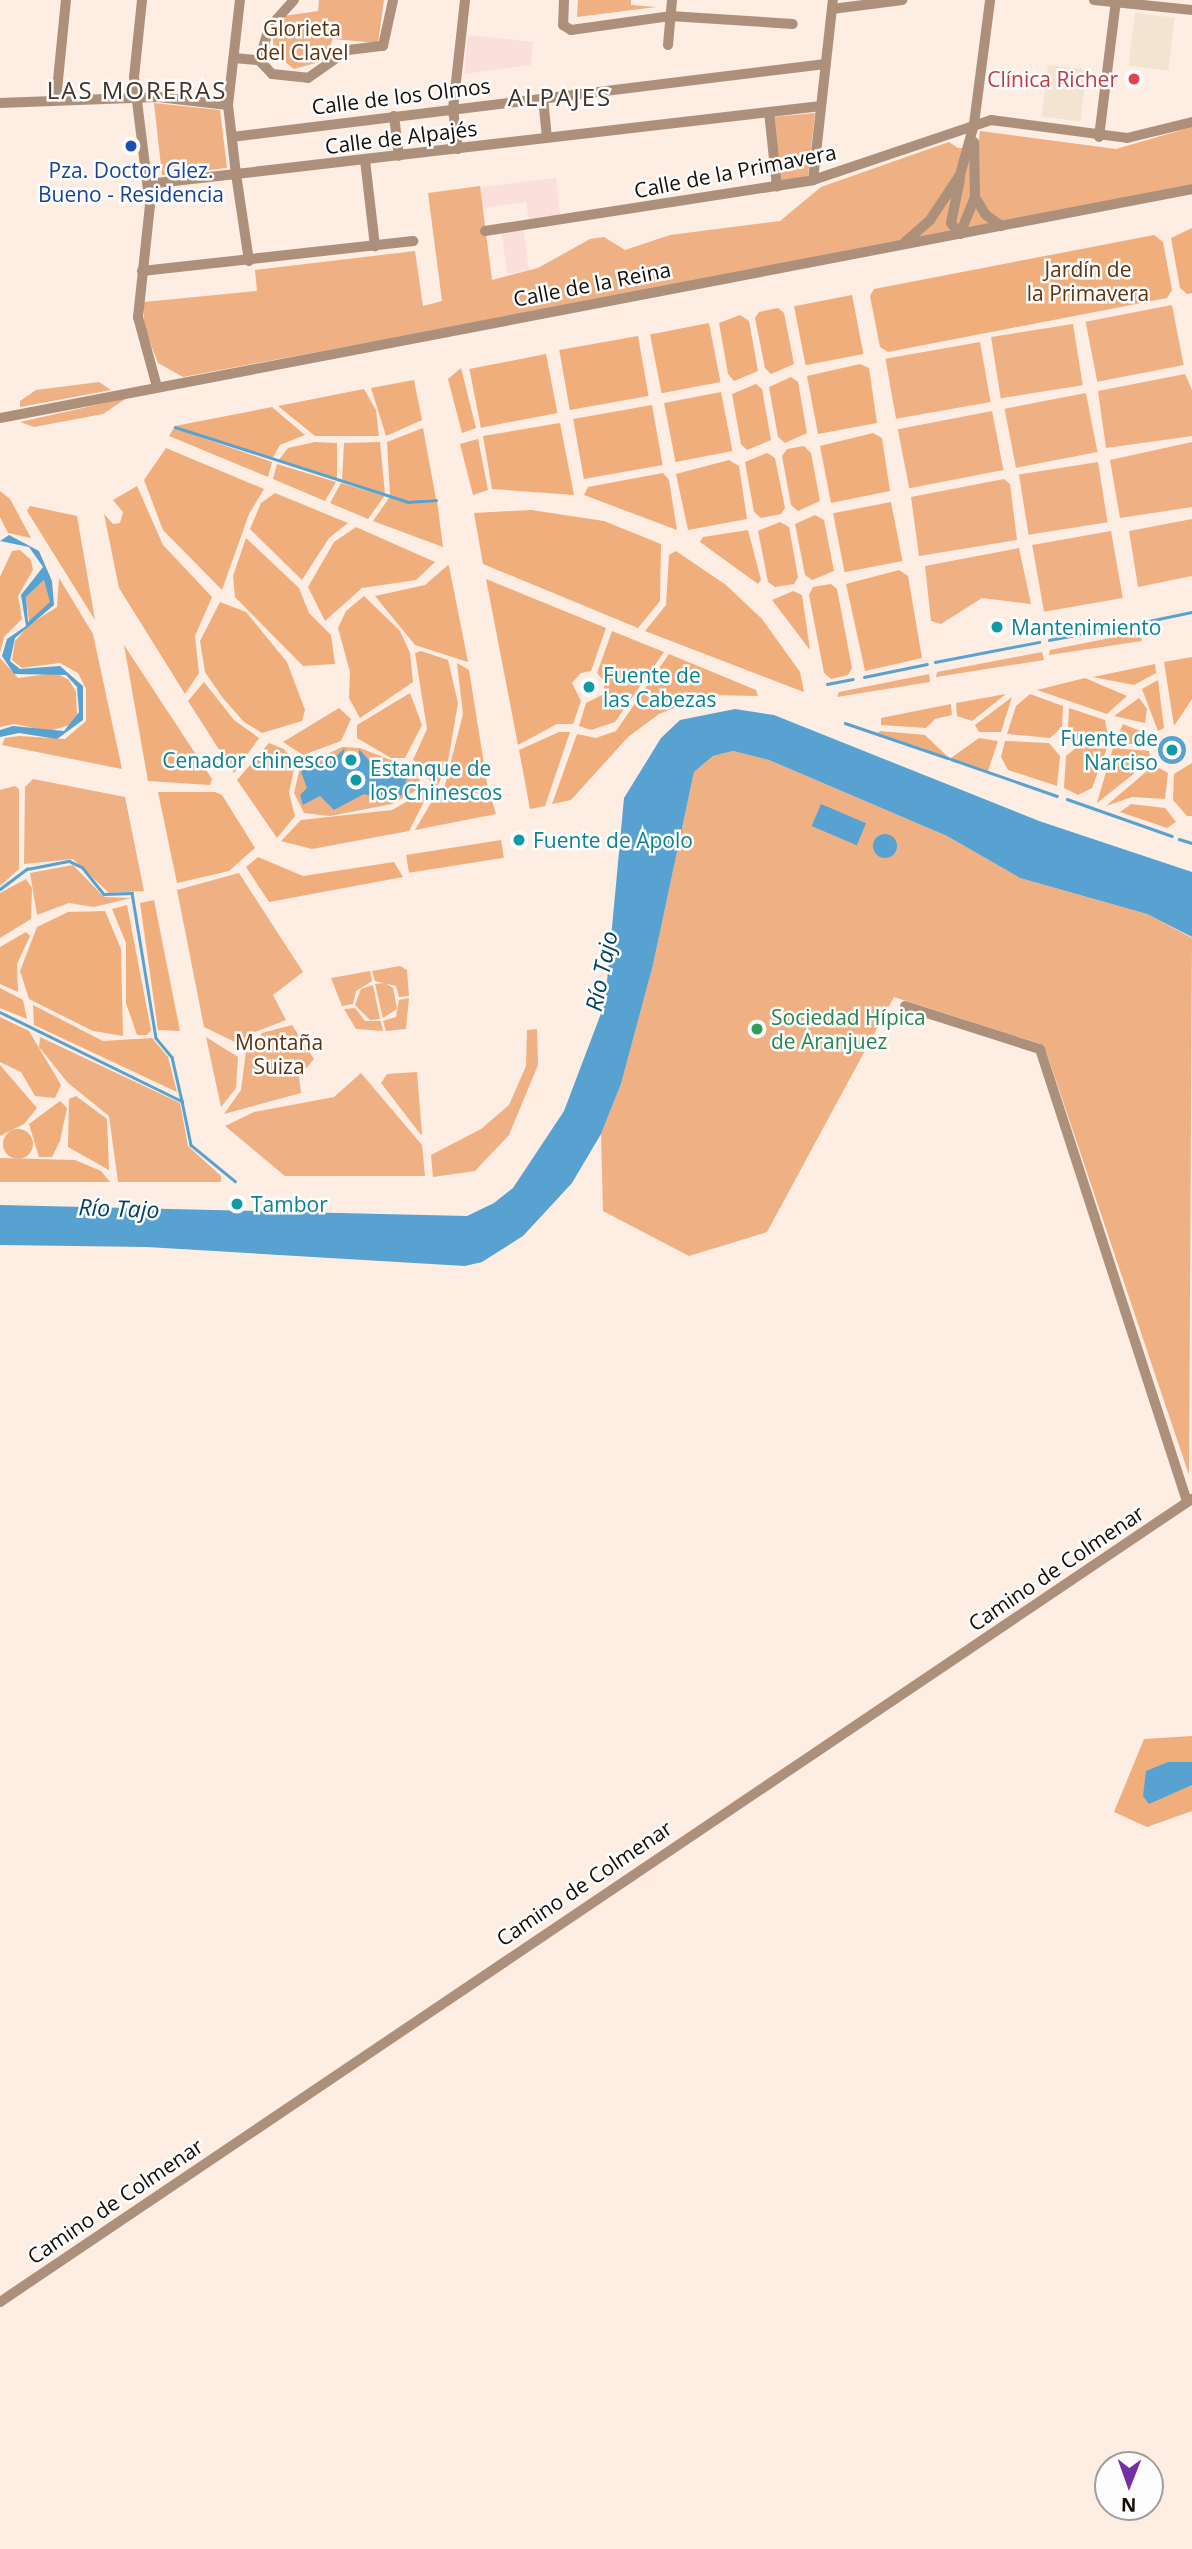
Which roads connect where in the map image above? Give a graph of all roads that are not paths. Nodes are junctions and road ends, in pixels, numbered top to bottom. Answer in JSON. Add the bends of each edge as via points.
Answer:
{"nodes":[{"id":1,"x":66,"y":0,"type":"edge"},
{"id":2,"x":142,"y":0,"type":"edge"},
{"id":3,"x":240,"y":0,"type":"edge"},
{"id":4,"x":294,"y":0,"type":"edge"},
{"id":5,"x":393,"y":0,"type":"edge"},
{"id":6,"x":465,"y":0,"type":"edge"},
{"id":7,"x":564,"y":0,"type":"edge"},
{"id":8,"x":671,"y":0,"type":"edge"},
{"id":9,"x":902,"y":0,"type":"edge"},
{"id":10,"x":990,"y":0,"type":"edge"},
{"id":11,"x":1094,"y":0,"type":"edge"},
{"id":12,"x":1116,"y":1,"type":"edge"},
{"id":13,"x":831,"y":2,"type":"edge"},
{"id":14,"x":1192,"y":10,"type":"edge"},
{"id":15,"x":670,"y":16,"type":"junction"},
{"id":16,"x":793,"y":24,"type":"dead end"},
{"id":17,"x":668,"y":45,"type":"dead end"},
{"id":18,"x":234,"y":58,"type":"junction"},
{"id":19,"x":259,"y":60,"type":"junction"},
{"id":20,"x":826,"y":64,"type":"junction"},
{"id":21,"x":135,"y":97,"type":"junction"},
{"id":22,"x":543,"y":98,"type":"junction"},
{"id":23,"x":57,"y":100,"type":"junction"},
{"id":24,"x":0,"y":103,"type":"edge"},
{"id":25,"x":228,"y":105,"type":"junction"},
{"id":26,"x":821,"y":106,"type":"junction"},
{"id":27,"x":453,"y":109,"type":"junction"},
{"id":28,"x":769,"y":112,"type":"junction"},
{"id":29,"x":394,"y":116,"type":"junction"},
{"id":30,"x":1192,"y":122,"type":"edge"},
{"id":31,"x":974,"y":124,"type":"junction"},
{"id":32,"x":232,"y":136,"type":"junction"},
{"id":33,"x":1099,"y":137,"type":"junction"},
{"id":34,"x":547,"y":138,"type":"junction"},
{"id":35,"x":458,"y":149,"type":"junction"},
{"id":36,"x":399,"y":156,"type":"junction"},
{"id":37,"x":365,"y":160,"type":"junction"},
{"id":38,"x":236,"y":174,"type":"junction"},
{"id":39,"x":960,"y":175,"type":"junction"},
{"id":40,"x":813,"y":180,"type":"junction"},
{"id":41,"x":148,"y":184,"type":"junction"},
{"id":42,"x":777,"y":187,"type":"junction"},
{"id":43,"x":1192,"y":189,"type":"edge"},
{"id":44,"x":975,"y":197,"type":"junction"},
{"id":45,"x":1001,"y":226,"type":"junction"},
{"id":46,"x":485,"y":231,"type":"dead end"},
{"id":47,"x":960,"y":234,"type":"junction"},
{"id":48,"x":413,"y":241,"type":"dead end"},
{"id":49,"x":898,"y":245,"type":"junction"},
{"id":50,"x":376,"y":246,"type":"junction"},
{"id":51,"x":249,"y":261,"type":"junction"},
{"id":52,"x":142,"y":271,"type":"junction"},
{"id":53,"x":157,"y":387,"type":"junction"},
{"id":54,"x":0,"y":418,"type":"edge"},
{"id":55,"x":905,"y":1006,"type":"dead end"},
{"id":56,"x":1190,"y":1501,"type":"edge"},
{"id":57,"x":0,"y":2302,"type":"edge"}],
"edges":[{"from":1,"to":23,"type":"street"},
{"from":2,"to":21,"type":"street"},
{"from":3,"to":18,"type":"street"},
{"from":4,"to":19,"type":"street","via":[[269,28]]},
{"from":5,"to":19,"type":"street","via":[[387,40],[376,50],[348,50],[308,78],[272,74]]},
{"from":6,"to":27,"type":"street"},
{"from":7,"to":15,"type":"street","via":[[563,25],[572,30]]},
{"from":8,"to":15,"type":"street"},
{"from":9,"to":13,"type":"street"},
{"from":10,"to":31,"type":"street"},
{"from":11,"to":12,"type":"street"},
{"from":12,"to":14,"type":"street"},
{"from":12,"to":33,"type":"street"},
{"from":13,"to":20,"type":"street"},
{"from":15,"to":16,"type":"street"},
{"from":15,"to":17,"type":"street"},
{"from":18,"to":19,"type":"street"},
{"from":18,"to":25,"type":"street"},
{"from":20,"to":22,"type":"street","name":"Calle de los Olmos"},
{"from":20,"to":26,"type":"street"},
{"from":21,"to":23,"type":"street"},
{"from":21,"to":25,"type":"street"},
{"from":21,"to":41,"type":"street"},
{"from":22,"to":27,"type":"street","name":"Calle de los Olmos"},
{"from":22,"to":34,"type":"street"},
{"from":23,"to":24,"type":"street"},
{"from":25,"to":32,"type":"street"},
{"from":26,"to":28,"type":"street","name":"Calle de Alpajés"},
{"from":26,"to":40,"type":"street"},
{"from":27,"to":29,"type":"street","name":"Calle de los Olmos"},
{"from":27,"to":35,"type":"street"},
{"from":28,"to":34,"type":"street","name":"Calle de Alpajés"},
{"from":28,"to":42,"type":"street"},
{"from":29,"to":32,"type":"street","name":"Calle de los Olmos"},
{"from":29,"to":36,"type":"street"},
{"from":30,"to":33,"type":"street","name":"Calle de la Primavera","via":[[1127,138]]},
{"from":31,"to":33,"type":"street","name":"Calle de la Primavera","via":[[991,120]]},
{"from":31,"to":39,"type":"street"},
{"from":31,"to":40,"type":"street","name":"Calle de la Primavera"},
{"from":31,"to":44,"type":"street"},
{"from":32,"to":38,"type":"street"},
{"from":34,"to":35,"type":"street","name":"Calle de Alpajés"},
{"from":35,"to":36,"type":"street","name":"Calle de Alpajés"},
{"from":36,"to":37,"type":"street","name":"Calle de Alpajés"},
{"from":37,"to":38,"type":"street","name":"Calle de Alpajés"},
{"from":37,"to":50,"type":"street"},
{"from":38,"to":41,"type":"street","name":"Calle de Alpajés"},
{"from":38,"to":51,"type":"street"},
{"from":39,"to":47,"type":"street","via":[[951,223]]},
{"from":39,"to":49,"type":"street","via":[[930,220]]},
{"from":40,"to":42,"type":"street","name":"Calle de la Primavera"},
{"from":41,"to":52,"type":"street"},
{"from":42,"to":46,"type":"street","name":"Calle de la Primavera"},
{"from":43,"to":45,"type":"street","name":"Calle de la Reina"},
{"from":44,"to":45,"type":"street","via":[[986,215]]},
{"from":44,"to":47,"type":"street"},
{"from":45,"to":47,"type":"street","name":"Calle de la Reina"},
{"from":47,"to":49,"type":"street","name":"Calle de la Reina"},
{"from":48,"to":50,"type":"street"},
{"from":49,"to":53,"type":"street","name":"Calle de la Reina"},
{"from":50,"to":51,"type":"street"},
{"from":51,"to":52,"type":"street"},
{"from":52,"to":53,"type":"street","via":[[139,325]]},
{"from":53,"to":54,"type":"street","name":"Calle de la Reina"},
{"from":55,"to":56,"type":"street","via":[[1040,1049]]},
{"from":56,"to":57,"type":"street","name":"Camino de Colmenar"}]}
